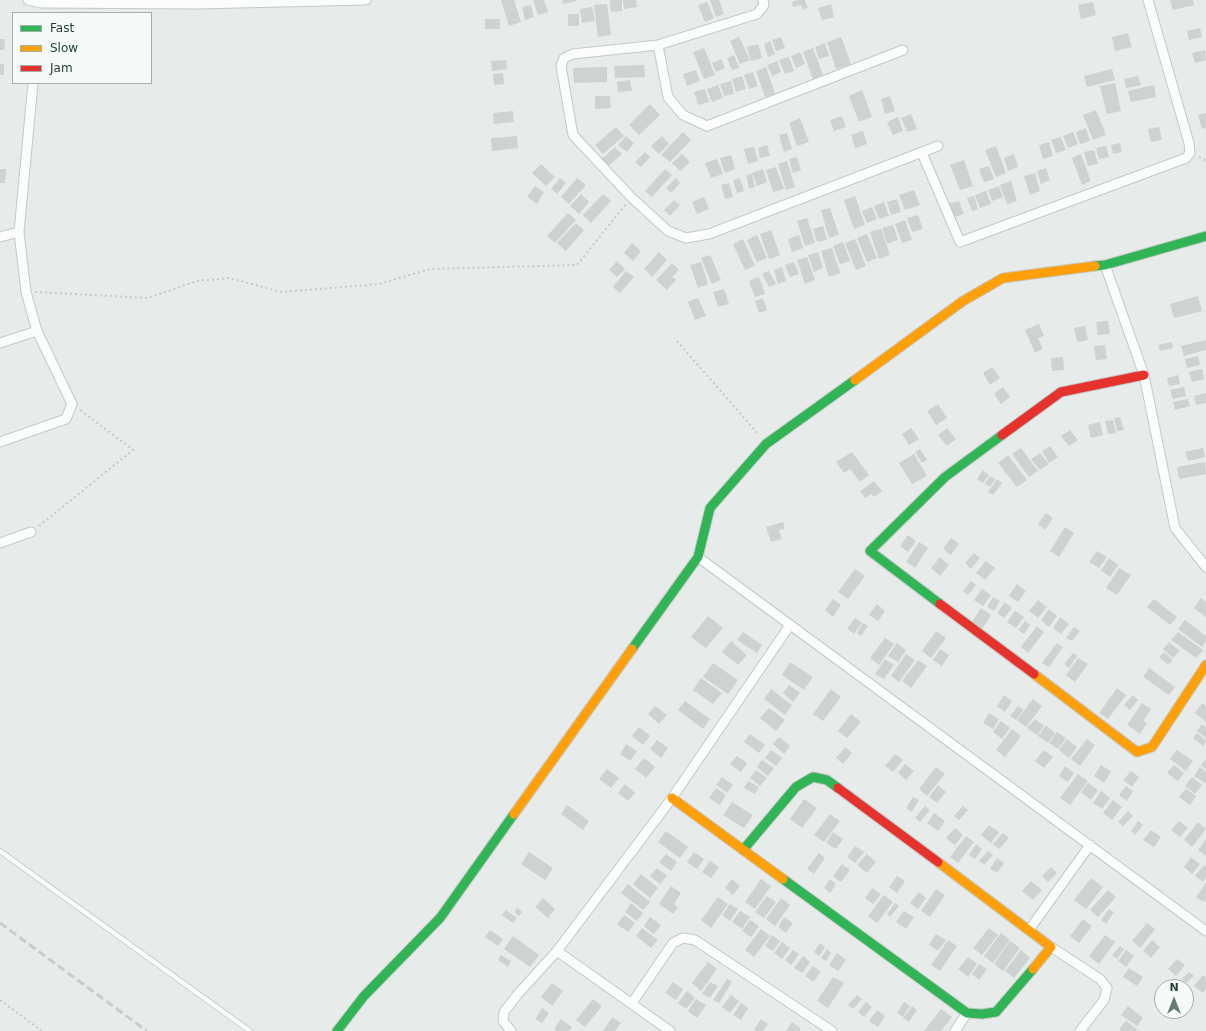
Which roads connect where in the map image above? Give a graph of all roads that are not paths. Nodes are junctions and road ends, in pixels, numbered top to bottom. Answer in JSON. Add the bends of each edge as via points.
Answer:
{"nodes":[{"id":1,"x":28,"y":0,"type":"edge"},
{"id":2,"x":366,"y":0,"type":"edge"},
{"id":3,"x":762,"y":0,"type":"edge"},
{"id":4,"x":1148,"y":0,"type":"edge"},
{"id":5,"x":197,"y":2,"type":"edge"},
{"id":6,"x":41,"y":3,"type":"junction"},
{"id":7,"x":40,"y":12,"type":"edge"},
{"id":8,"x":658,"y":45,"type":"junction"},
{"id":9,"x":903,"y":50,"type":"dead end"},
{"id":10,"x":33,"y":84,"type":"edge"},
{"id":11,"x":938,"y":146,"type":"dead end"},
{"id":12,"x":922,"y":153,"type":"junction"},
{"id":13,"x":19,"y":232,"type":"junction"},
{"id":14,"x":1206,"y":236,"type":"edge"},
{"id":15,"x":0,"y":238,"type":"edge"},
{"id":16,"x":1105,"y":265,"type":"junction"},
{"id":17,"x":37,"y":331,"type":"junction"},
{"id":18,"x":0,"y":343,"type":"edge"},
{"id":19,"x":1144,"y":375,"type":"junction"},
{"id":20,"x":0,"y":442,"type":"edge"},
{"id":21,"x":31,"y":532,"type":"road end"},
{"id":22,"x":0,"y":544,"type":"edge"},
{"id":23,"x":698,"y":557,"type":"junction"},
{"id":24,"x":1206,"y":567,"type":"edge"},
{"id":25,"x":790,"y":625,"type":"junction"},
{"id":26,"x":1206,"y":665,"type":"edge"},
{"id":27,"x":672,"y":798,"type":"junction"},
{"id":28,"x":1090,"y":845,"type":"junction"},
{"id":29,"x":743,"y":850,"type":"junction"},
{"id":30,"x":0,"y":851,"type":"edge"},
{"id":31,"x":1029,"y":930,"type":"junction"},
{"id":32,"x":1206,"y":931,"type":"edge"},
{"id":33,"x":1051,"y":947,"type":"junction"},
{"id":34,"x":557,"y":951,"type":"junction"},
{"id":35,"x":632,"y":1003,"type":"junction"},
{"id":36,"x":968,"y":1013,"type":"junction"},
{"id":37,"x":250,"y":1031,"type":"edge"},
{"id":38,"x":337,"y":1031,"type":"edge"},
{"id":39,"x":511,"y":1031,"type":"edge"},
{"id":40,"x":670,"y":1031,"type":"edge"},
{"id":41,"x":832,"y":1031,"type":"edge"},
{"id":42,"x":955,"y":1031,"type":"edge"},
{"id":43,"x":1080,"y":1031,"type":"edge"}],
"edges":[{"from":1,"to":6,"type":"street"},
{"from":2,"to":5,"type":"street"},
{"from":3,"to":8,"type":"street","via":[[764,5],[757,14]]},
{"from":4,"to":12,"type":"street","via":[[1190,143],[1190,153],[1186,158],[960,242]]},
{"from":5,"to":6,"type":"street"},
{"from":6,"to":7,"type":"street"},
{"from":8,"to":9,"type":"street","via":[[668,97],[684,115],[707,126]]},
{"from":8,"to":12,"type":"street","via":[[573,54],[564,58],[561,66],[573,135],[631,198],[668,231],[686,238],[709,234]]},
{"from":10,"to":13,"type":"street"},
{"from":11,"to":12,"type":"street"},
{"from":13,"to":15,"type":"street"},
{"from":13,"to":17,"type":"street","via":[[26,292]]},
{"from":14,"to":16,"type":"street"},
{"from":16,"to":19,"type":"street"},
{"from":16,"to":23,"type":"street","via":[[1003,278],[963,301],[766,444],[710,508]]},
{"from":17,"to":18,"type":"street"},
{"from":17,"to":20,"type":"street","via":[[72,404],[66,419]]},
{"from":19,"to":24,"type":"street","via":[[1175,528]]},
{"from":19,"to":26,"type":"street","via":[[1061,392],[945,477],[870,551],[1137,752],[1152,747]]},
{"from":21,"to":22,"type":"street"},
{"from":23,"to":25,"type":"street"},
{"from":23,"to":38,"type":"street","via":[[440,918],[364,996]]},
{"from":25,"to":27,"type":"street"},
{"from":25,"to":28,"type":"street"},
{"from":27,"to":29,"type":"street"},
{"from":27,"to":34,"type":"street"},
{"from":28,"to":31,"type":"street"},
{"from":28,"to":32,"type":"street"},
{"from":29,"to":31,"type":"street","via":[[796,787],[813,777],[827,780]]},
{"from":29,"to":36,"type":"street"},
{"from":30,"to":37,"type":"lane"},
{"from":31,"to":33,"type":"street"},
{"from":33,"to":36,"type":"street","via":[[996,1012]]},
{"from":33,"to":43,"type":"street","via":[[1100,979],[1107,988],[1104,1000]]},
{"from":34,"to":35,"type":"street"},
{"from":34,"to":39,"type":"street","via":[[504,1012],[504,1021]]},
{"from":35,"to":40,"type":"street"},
{"from":35,"to":41,"type":"street","via":[[673,944],[683,938],[695,940]]},
{"from":36,"to":42,"type":"street"}]}
